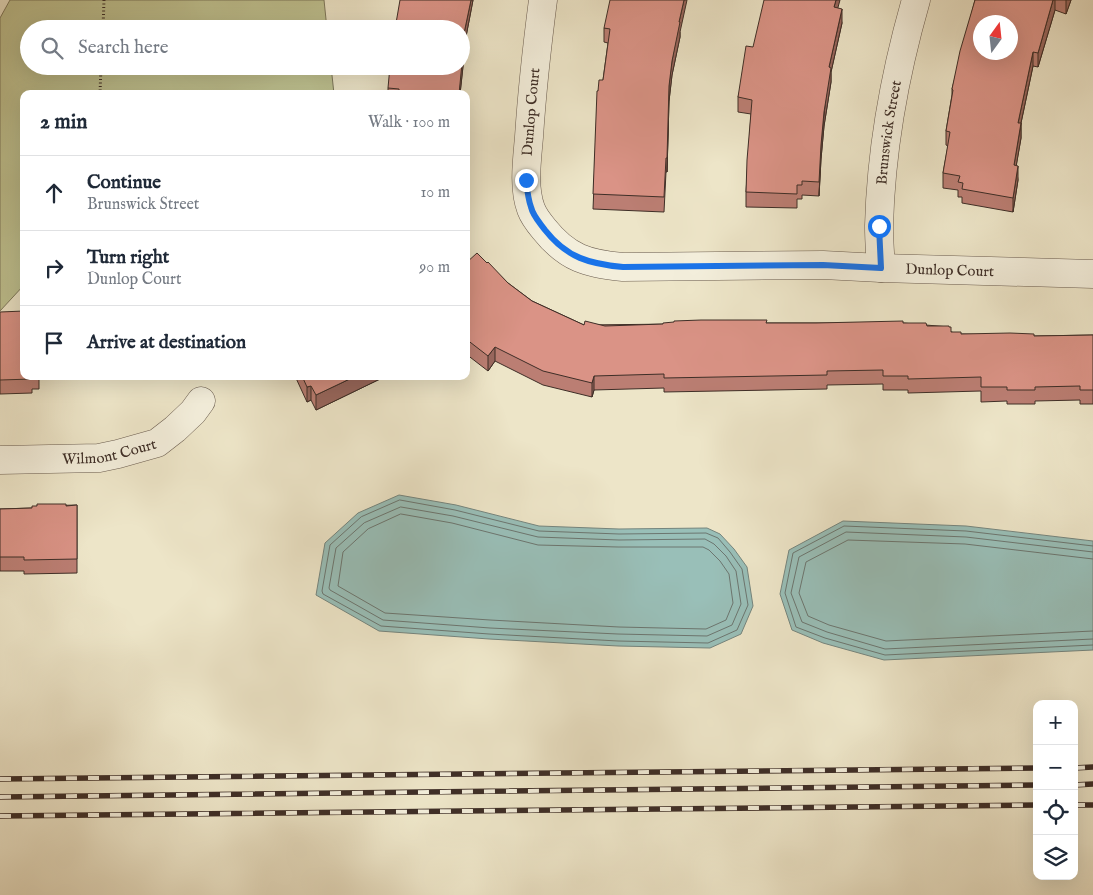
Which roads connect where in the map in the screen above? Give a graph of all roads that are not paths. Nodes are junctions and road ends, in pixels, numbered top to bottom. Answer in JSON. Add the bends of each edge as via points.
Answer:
{"nodes":[{"id":1,"x":543,"y":0,"type":"edge"},
{"id":2,"x":916,"y":0,"type":"edge"},
{"id":3,"x":881,"y":268,"type":"junction"},
{"id":4,"x":1093,"y":274,"type":"edge"},
{"id":5,"x":201,"y":401,"type":"dead end"},
{"id":6,"x":0,"y":460,"type":"edge"}],
"edges":[{"from":1,"to":3,"type":"street","name":"Dunlop Court","via":[[531,96],[526,180],[531,209],[537,220],[565,250],[580,259],[623,267],[823,265]]},
{"from":2,"to":3,"type":"street","name":"Brunswick Street","via":[[892,99],[883,164],[879,226]]},
{"from":3,"to":4,"type":"street","name":"Dunlop Court"},
{"from":5,"to":6,"type":"street","name":"Wilmont Court","via":[[158,443],[99,458]]}]}
